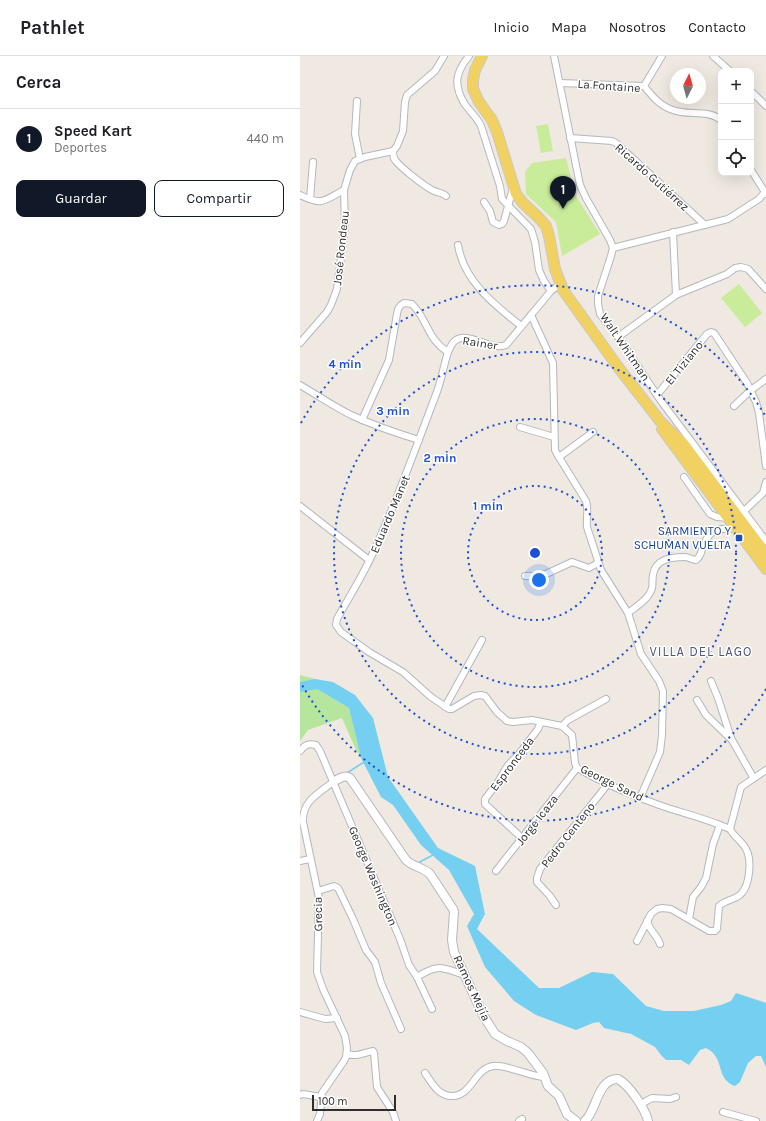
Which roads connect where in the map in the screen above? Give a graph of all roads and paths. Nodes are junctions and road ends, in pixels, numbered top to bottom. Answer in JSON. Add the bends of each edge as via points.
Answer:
{"nodes":[{"id":1,"x":444,"y":56,"type":"edge"},
{"id":2,"x":469,"y":56,"type":"edge"},
{"id":3,"x":482,"y":56,"type":"edge"},
{"id":4,"x":554,"y":56,"type":"edge"},
{"id":5,"x":662,"y":56,"type":"edge"},
{"id":6,"x":713,"y":56,"type":"edge"},
{"id":7,"x":727,"y":68,"type":"edge"},
{"id":8,"x":560,"y":83,"type":"junction"},
{"id":9,"x":644,"y":86,"type":"junction"},
{"id":10,"x":754,"y":94,"type":"edge"},
{"id":11,"x":357,"y":101,"type":"dead end"},
{"id":12,"x":766,"y":106,"type":"edge"},
{"id":13,"x":718,"y":118,"type":"edge"},
{"id":14,"x":570,"y":138,"type":"junction"},
{"id":15,"x":392,"y":151,"type":"junction"},
{"id":16,"x":504,"y":156,"type":"junction"},
{"id":17,"x":360,"y":159,"type":"junction"},
{"id":18,"x":313,"y":162,"type":"dead end"},
{"id":19,"x":492,"y":164,"type":"junction"},
{"id":20,"x":754,"y":175,"type":"edge"},
{"id":21,"x":514,"y":188,"type":"junction"},
{"id":22,"x":344,"y":190,"type":"junction"},
{"id":23,"x":766,"y":193,"type":"edge"},
{"id":24,"x":300,"y":195,"type":"edge"},
{"id":25,"x":446,"y":196,"type":"dead end"},
{"id":26,"x":310,"y":199,"type":"junction"},
{"id":27,"x":484,"y":202,"type":"dead end"},
{"id":28,"x":508,"y":206,"type":"junction"},
{"id":29,"x":705,"y":225,"type":"junction"},
{"id":30,"x":673,"y":232,"type":"junction"},
{"id":31,"x":458,"y":245,"type":"dead end"},
{"id":32,"x":612,"y":248,"type":"junction"},
{"id":33,"x":560,"y":284,"type":"junction"},
{"id":34,"x":766,"y":289,"type":"edge"},
{"id":35,"x":550,"y":290,"type":"junction"},
{"id":36,"x":676,"y":295,"type":"junction"},
{"id":37,"x":531,"y":315,"type":"junction"},
{"id":38,"x":521,"y":326,"type":"junction"},
{"id":39,"x":618,"y":337,"type":"junction"},
{"id":40,"x":300,"y":343,"type":"edge"},
{"id":41,"x":448,"y":352,"type":"junction"},
{"id":42,"x":618,"y":367,"type":"junction"},
{"id":43,"x":766,"y":379,"type":"edge"},
{"id":44,"x":300,"y":385,"type":"edge"},
{"id":45,"x":751,"y":390,"type":"junction"},
{"id":46,"x":657,"y":395,"type":"junction"},
{"id":47,"x":661,"y":401,"type":"junction"},
{"id":48,"x":734,"y":406,"type":"dead end"},
{"id":49,"x":651,"y":409,"type":"junction"},
{"id":50,"x":362,"y":420,"type":"junction"},
{"id":51,"x":520,"y":427,"type":"dead end"},
{"id":52,"x":593,"y":432,"type":"dead end"},
{"id":53,"x":554,"y":437,"type":"junction"},
{"id":54,"x":419,"y":440,"type":"junction"},
{"id":55,"x":559,"y":457,"type":"junction"},
{"id":56,"x":766,"y":466,"type":"edge"},
{"id":57,"x":684,"y":477,"type":"dead end"},
{"id":58,"x":766,"y":482,"type":"edge"},
{"id":59,"x":764,"y":493,"type":"edge"},
{"id":60,"x":300,"y":506,"type":"edge"},
{"id":61,"x":737,"y":515,"type":"junction"},
{"id":62,"x":736,"y":528,"type":"junction"},
{"id":63,"x":766,"y":541,"type":"edge"},
{"id":64,"x":766,"y":554,"type":"edge"},
{"id":65,"x":370,"y":560,"type":"junction"},
{"id":66,"x":598,"y":563,"type":"junction"},
{"id":67,"x":766,"y":569,"type":"edge"},
{"id":68,"x":525,"y":576,"type":"dead end"},
{"id":69,"x":628,"y":613,"type":"junction"},
{"id":70,"x":482,"y":640,"type":"dead end"},
{"id":71,"x":711,"y":681,"type":"dead end"},
{"id":72,"x":606,"y":699,"type":"dead end"},
{"id":73,"x":697,"y":700,"type":"dead end"},
{"id":74,"x":445,"y":707,"type":"junction"},
{"id":75,"x":542,"y":722,"type":"junction"},
{"id":76,"x":562,"y":726,"type":"junction"},
{"id":77,"x":732,"y":740,"type":"junction"},
{"id":78,"x":300,"y":750,"type":"edge"},
{"id":79,"x":577,"y":768,"type":"junction"},
{"id":80,"x":766,"y":770,"type":"edge"},
{"id":81,"x":753,"y":778,"type":"junction"},
{"id":82,"x":333,"y":782,"type":"junction"},
{"id":83,"x":608,"y":784,"type":"junction"},
{"id":84,"x":640,"y":798,"type":"junction"},
{"id":85,"x":720,"y":825,"type":"junction"},
{"id":86,"x":730,"y":829,"type":"junction"},
{"id":87,"x":522,"y":838,"type":"junction"},
{"id":88,"x":310,"y":859,"type":"junction"},
{"id":89,"x":300,"y":861,"type":"edge"},
{"id":90,"x":496,"y":871,"type":"dead end"},
{"id":91,"x":318,"y":891,"type":"junction"},
{"id":92,"x":556,"y":905,"type":"dead end"},
{"id":93,"x":689,"y":919,"type":"junction"},
{"id":94,"x":647,"y":921,"type":"junction"},
{"id":95,"x":637,"y":941,"type":"dead end"},
{"id":96,"x":660,"y":944,"type":"dead end"},
{"id":97,"x":464,"y":975,"type":"junction"},
{"id":98,"x":417,"y":977,"type":"junction"},
{"id":99,"x":432,"y":1009,"type":"dead end"},
{"id":100,"x":300,"y":1012,"type":"edge"},
{"id":101,"x":337,"y":1018,"type":"junction"},
{"id":102,"x":401,"y":1029,"type":"dead end"},
{"id":103,"x":347,"y":1054,"type":"junction"},
{"id":104,"x":425,"y":1072,"type":"dead end"},
{"id":105,"x":544,"y":1077,"type":"junction"},
{"id":106,"x":300,"y":1095,"type":"edge"},
{"id":107,"x":321,"y":1097,"type":"junction"},
{"id":108,"x":676,"y":1097,"type":"dead end"},
{"id":109,"x":641,"y":1104,"type":"junction"},
{"id":110,"x":723,"y":1112,"type":"dead end"},
{"id":111,"x":586,"y":1120,"type":"edge"},
{"id":112,"x":317,"y":1121,"type":"edge"},
{"id":113,"x":396,"y":1121,"type":"edge"},
{"id":114,"x":576,"y":1121,"type":"edge"},
{"id":115,"x":648,"y":1121,"type":"edge"},
{"id":116,"x":756,"y":1121,"type":"edge"}],
"edges":[{"from":1,"to":15,"type":"street","via":[[435,71],[407,95],[403,131]]},
{"from":2,"to":19,"type":"street","via":[[457,74],[458,88],[464,102],[481,126]]},
{"from":3,"to":16,"type":"main road","via":[[475,70],[473,89],[492,120]]},
{"from":4,"to":8,"type":"street"},
{"from":5,"to":9,"type":"street"},
{"from":6,"to":7,"type":"street"},
{"from":8,"to":9,"type":"street","name":"La Fontaine"},
{"from":8,"to":14,"type":"street"},
{"from":9,"to":13,"type":"street","name":"La Fontaine","via":[[655,99],[670,110],[712,115]]},
{"from":10,"to":12,"type":"street"},
{"from":11,"to":17,"type":"street","via":[[355,134]]},
{"from":14,"to":29,"type":"street","name":"Ricardo Gutiérrez","via":[[616,143]]},
{"from":14,"to":32,"type":"street","via":[[582,191]]},
{"from":15,"to":17,"type":"street"},
{"from":15,"to":25,"type":"street","via":[[401,166],[428,188]]},
{"from":16,"to":19,"type":"street"},
{"from":16,"to":21,"type":"main road"},
{"from":17,"to":22,"type":"street","via":[[352,166]]},
{"from":18,"to":26,"type":"street"},
{"from":19,"to":28,"type":"street","via":[[502,199]]},
{"from":20,"to":23,"type":"street"},
{"from":21,"to":28,"type":"street"},
{"from":21,"to":33,"type":"main road","via":[[519,199],[546,226]]},
{"from":22,"to":26,"type":"street","via":[[320,202]]},
{"from":22,"to":40,"type":"street","name":"José Rondeau","via":[[345,225],[337,289],[331,305]]},
{"from":23,"to":29,"type":"street","via":[[728,219]]},
{"from":24,"to":26,"type":"street"},
{"from":27,"to":28,"type":"street","via":[[495,224],[502,224]]},
{"from":28,"to":35,"type":"street","via":[[531,229],[539,270]]},
{"from":29,"to":30,"type":"street"},
{"from":30,"to":32,"type":"street"},
{"from":30,"to":36,"type":"street"},
{"from":31,"to":38,"type":"street","via":[[463,263],[475,284],[489,300]]},
{"from":32,"to":39,"type":"street","name":"Walt Whitman","via":[[598,304],[600,314]]},
{"from":33,"to":35,"type":"street","name":"Rainer"},
{"from":33,"to":42,"type":"main road"},
{"from":34,"to":36,"type":"street","via":[[752,272],[741,267]]},
{"from":35,"to":37,"type":"street","name":"Rainer"},
{"from":36,"to":39,"type":"street"},
{"from":37,"to":38,"type":"street","name":"Rainer"},
{"from":37,"to":53,"type":"street","via":[[553,363]]},
{"from":38,"to":41,"type":"street","name":"Rainer","via":[[506,345],[493,346],[462,338],[455,340]]},
{"from":39,"to":46,"type":"street","name":"Walt Whitman"},
{"from":41,"to":50,"type":"street","name":"Rainer","via":[[435,341],[415,307],[404,303],[398,308],[389,360]]},
{"from":41,"to":54,"type":"street","name":"Eduardo Manet"},
{"from":42,"to":49,"type":"main road"},
{"from":42,"to":61,"type":"main road","via":[[687,463],[697,472],[728,514]]},
{"from":43,"to":45,"type":"street"},
{"from":44,"to":50,"type":"street"},
{"from":45,"to":46,"type":"street","name":"El Tiziano","via":[[718,337],[711,332]]},
{"from":45,"to":48,"type":"street"},
{"from":45,"to":56,"type":"street","via":[[759,413]]},
{"from":46,"to":47,"type":"street","name":"Walt Whitman"},
{"from":47,"to":49,"type":"street","name":"El Tiziano"},
{"from":47,"to":61,"type":"street","name":"Walt Whitman"},
{"from":49,"to":61,"type":"main road","via":[[683,443]]},
{"from":50,"to":54,"type":"street"},
{"from":51,"to":53,"type":"street"},
{"from":52,"to":55,"type":"street"},
{"from":53,"to":55,"type":"street","via":[[555,450]]},
{"from":54,"to":65,"type":"street","name":"Eduardo Manet","via":[[409,470]]},
{"from":55,"to":66,"type":"street","via":[[586,501],[586,522]]},
{"from":57,"to":61,"type":"street","via":[[710,514],[716,517]]},
{"from":58,"to":59,"type":"street"},
{"from":59,"to":61,"type":"street"},
{"from":60,"to":65,"type":"street"},
{"from":61,"to":62,"type":"main road","via":[[734,522]]},
{"from":61,"to":63,"type":"street","name":"Walt Whitman"},
{"from":61,"to":64,"type":"main road"},
{"from":62,"to":67,"type":"main road"},
{"from":62,"to":69,"type":"street","via":[[713,531],[696,560],[683,557],[658,563],[651,590],[642,603]]},
{"from":65,"to":74,"type":"street","name":"Eduardo Manet","via":[[336,625],[341,632],[369,652],[403,672]]},
{"from":66,"to":68,"type":"street","via":[[589,568],[572,562],[546,574]]},
{"from":66,"to":69,"type":"street"},
{"from":69,"to":84,"type":"street","via":[[641,654],[661,684],[663,695],[660,752]]},
{"from":70,"to":74,"type":"street"},
{"from":71,"to":77,"type":"street"},
{"from":72,"to":76,"type":"street"},
{"from":73,"to":77,"type":"street","via":[[706,715]]},
{"from":74,"to":75,"type":"street","via":[[452,709],[481,694],[506,721]]},
{"from":75,"to":76,"type":"street"},
{"from":75,"to":87,"type":"street","name":"Espronceda","via":[[485,799],[485,804]]},
{"from":76,"to":79,"type":"street","name":"George Sand","via":[[572,735]]},
{"from":77,"to":81,"type":"street"},
{"from":78,"to":82,"type":"street","name":"George Washington","via":[[308,744],[316,745]]},
{"from":79,"to":83,"type":"street","name":"George Sand"},
{"from":79,"to":87,"type":"street","name":"Jorge Icaza"},
{"from":80,"to":81,"type":"street"},
{"from":81,"to":86,"type":"street","via":[[739,790]]},
{"from":82,"to":88,"type":"street","name":"Grecia","via":[[308,802],[304,810],[303,822]]},
{"from":82,"to":97,"type":"street","name":"Ramos Mejía","via":[[342,777],[350,778],[406,860],[430,874],[454,912],[454,952]]},
{"from":82,"to":98,"type":"street","name":"George Washington","via":[[409,965]]},
{"from":83,"to":84,"type":"street","name":"George Sand"},
{"from":83,"to":92,"type":"street","name":"Pedro Centeno","via":[[540,869],[537,882]]},
{"from":84,"to":85,"type":"street","name":"George Sand"},
{"from":85,"to":86,"type":"street","name":"George Sand"},
{"from":85,"to":93,"type":"street","via":[[704,884],[691,901]]},
{"from":86,"to":93,"type":"street","via":[[748,852],[747,884],[739,896],[718,906],[718,926],[715,931],[709,931]]},
{"from":87,"to":90,"type":"street","name":"Jorge Icaza"},
{"from":88,"to":89,"type":"street"},
{"from":88,"to":91,"type":"street","name":"Grecia"},
{"from":91,"to":101,"type":"street","name":"Grecia","via":[[318,972]]},
{"from":91,"to":102,"type":"street","via":[[334,886],[338,888],[366,950],[375,962],[380,983]]},
{"from":93,"to":94,"type":"street","via":[[671,909],[662,908],[654,911]]},
{"from":94,"to":95,"type":"street"},
{"from":94,"to":96,"type":"street"},
{"from":97,"to":98,"type":"street","via":[[440,968],[429,970]]},
{"from":97,"to":105,"type":"street","name":"Ramos Mejía","via":[[492,1031],[524,1049]]},
{"from":98,"to":99,"type":"street","name":"George Washington"},
{"from":100,"to":101,"type":"street","via":[[325,1019]]},
{"from":101,"to":103,"type":"street","name":"Grecia","via":[[347,1042]]},
{"from":103,"to":107,"type":"street"},
{"from":103,"to":113,"type":"street","via":[[356,1056],[372,1051],[375,1055],[376,1086]]},
{"from":104,"to":105,"type":"street","via":[[435,1088],[446,1096],[460,1095],[486,1068],[493,1066]]},
{"from":105,"to":114,"type":"street","name":"Ramos Mejía","via":[[548,1086],[559,1096],[567,1114]]},
{"from":106,"to":107,"type":"street"},
{"from":107,"to":112,"type":"street"},
{"from":108,"to":109,"type":"street","via":[[652,1098]]},
{"from":109,"to":111,"type":"street","via":[[621,1080],[615,1079],[607,1082]]},
{"from":109,"to":115,"type":"street"},
{"from":110,"to":116,"type":"street"}]}
